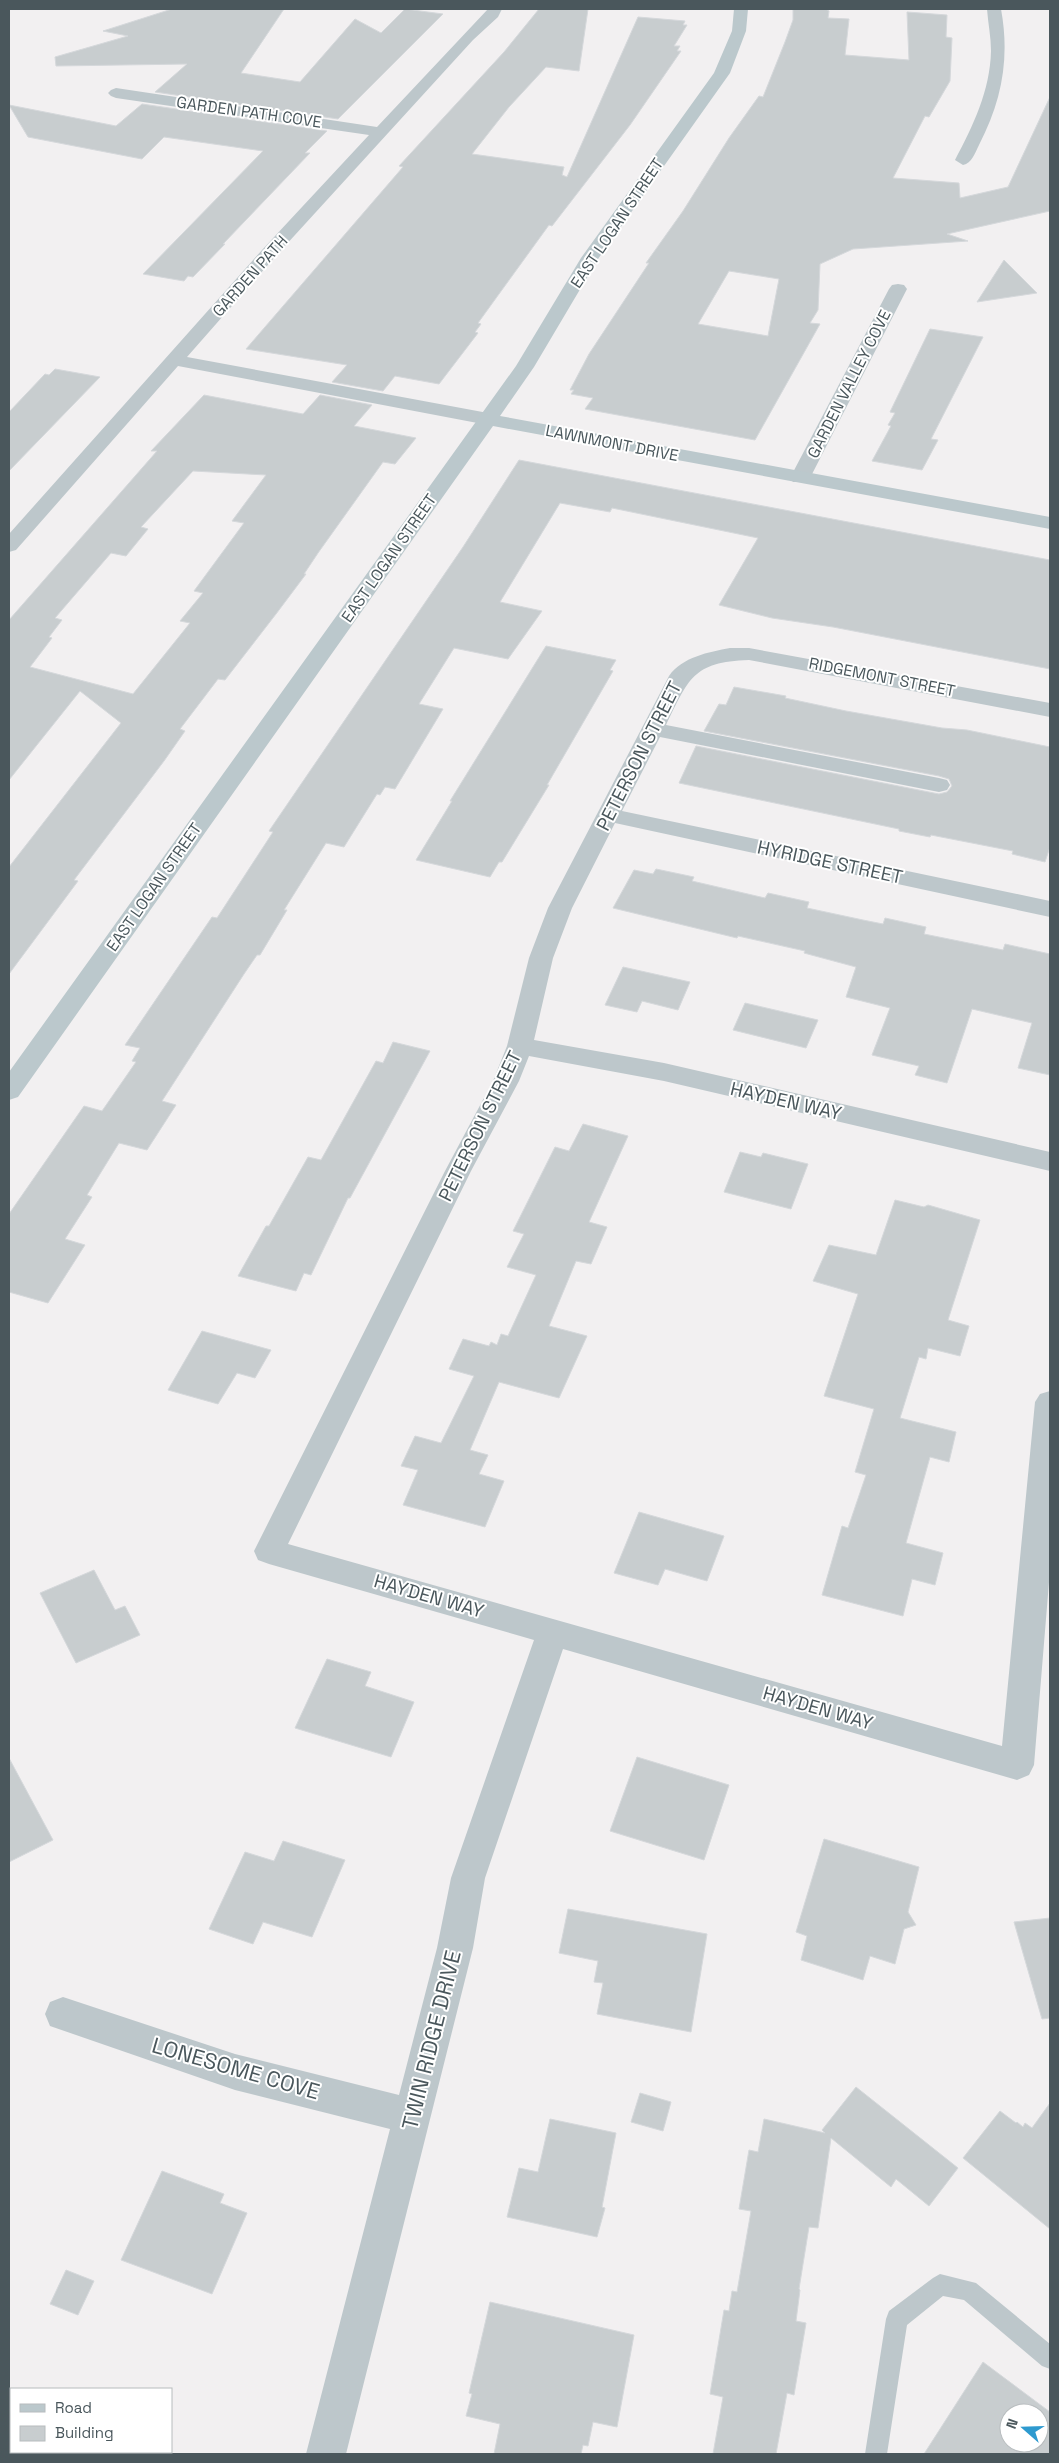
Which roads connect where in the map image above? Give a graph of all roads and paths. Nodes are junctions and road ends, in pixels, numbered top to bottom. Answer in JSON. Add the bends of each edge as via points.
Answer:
{"nodes":[{"id":1,"x":495,"y":9,"type":"edge"},
{"id":2,"x":741,"y":9,"type":"edge"},
{"id":3,"x":994,"y":9,"type":"edge"},
{"id":4,"x":116,"y":93,"type":"dead end"},
{"id":5,"x":381,"y":132,"type":"junction"},
{"id":6,"x":964,"y":160,"type":"dead end"},
{"id":7,"x":898,"y":289,"type":"dead end"},
{"id":8,"x":174,"y":360,"type":"junction"},
{"id":9,"x":488,"y":419,"type":"junction"},
{"id":10,"x":800,"y":478,"type":"junction"},
{"id":11,"x":1050,"y":523,"type":"edge"},
{"id":12,"x":9,"y":546,"type":"edge"},
{"id":13,"x":714,"y":657,"type":"joint"},
{"id":14,"x":1050,"y":710,"type":"edge"},
{"id":15,"x":653,"y":729,"type":"junction"},
{"id":16,"x":939,"y":785,"type":"dead end"},
{"id":17,"x":609,"y":815,"type":"junction"},
{"id":18,"x":1050,"y":909,"type":"edge"},
{"id":19,"x":520,"y":1046,"type":"junction"},
{"id":20,"x":9,"y":1092,"type":"edge"},
{"id":21,"x":1050,"y":1162,"type":"edge"},
{"id":22,"x":1050,"y":1402,"type":"edge"},
{"id":23,"x":269,"y":1551,"type":"joint"},
{"id":24,"x":553,"y":1631,"type":"junction"},
{"id":25,"x":62,"y":2014,"type":"dead end"},
{"id":26,"x":412,"y":2116,"type":"junction"},
{"id":27,"x":1050,"y":2358,"type":"edge"},
{"id":28,"x":326,"y":2454,"type":"edge"},
{"id":29,"x":876,"y":2454,"type":"edge"}],
"edges":[{"from":1,"to":5,"type":"street","name":"GARDEN PATH"},
{"from":2,"to":9,"type":"street","name":"EAST LOGAN STREET","via":[[739,31],[722,73],[590,258],[525,366]]},
{"from":3,"to":6,"type":"street","via":[[1000,55],[995,90],[983,125]]},
{"from":4,"to":5,"type":"street","name":"GARDEN PATH COVE"},
{"from":5,"to":8,"type":"street","name":"GARDEN PATH"},
{"from":7,"to":10,"type":"street","name":"GARDEN VALLEY COVE"},
{"from":8,"to":9,"type":"street","name":"LAWNMONT DRIVE"},
{"from":8,"to":12,"type":"street","name":"GARDEN PATH"},
{"from":9,"to":10,"type":"street","name":"LAWNMONT DRIVE"},
{"from":9,"to":20,"type":"street","name":"EAST LOGAN STREET"},
{"from":10,"to":11,"type":"street","name":"LAWNMONT DRIVE"},
{"from":13,"to":14,"type":"street","name":"RIDGEMONT STREET","via":[[772,656]]},
{"from":13,"to":15,"type":"street","name":"PETERSON STREET","via":[[692,665],[680,676]]},
{"from":15,"to":16,"type":"street"},
{"from":15,"to":17,"type":"street","name":"PETERSON STREET"},
{"from":17,"to":18,"type":"street","name":"HYRIDGE STREET"},
{"from":17,"to":19,"type":"street","name":"PETERSON STREET","via":[[560,908],[541,958]]},
{"from":19,"to":21,"type":"street","name":"HAYDEN WAY","via":[[664,1072]]},
{"from":19,"to":23,"type":"street","name":"PETERSON STREET","via":[[506,1081]]},
{"from":22,"to":24,"type":"street","name":"HAYDEN WAY","via":[[1017,1765]]},
{"from":23,"to":24,"type":"street","name":"HAYDEN WAY"},
{"from":24,"to":26,"type":"street","name":"TWIN RIDGE DRIVE","via":[[468,1878],[455,1948]]},
{"from":25,"to":26,"type":"street","name":"LONESOME COVE","via":[[235,2072]]},
{"from":26,"to":28,"type":"street","name":"TWIN RIDGE DRIVE"},
{"from":27,"to":29,"type":"lane","via":[[969,2290],[940,2285],[897,2319]]}]}
